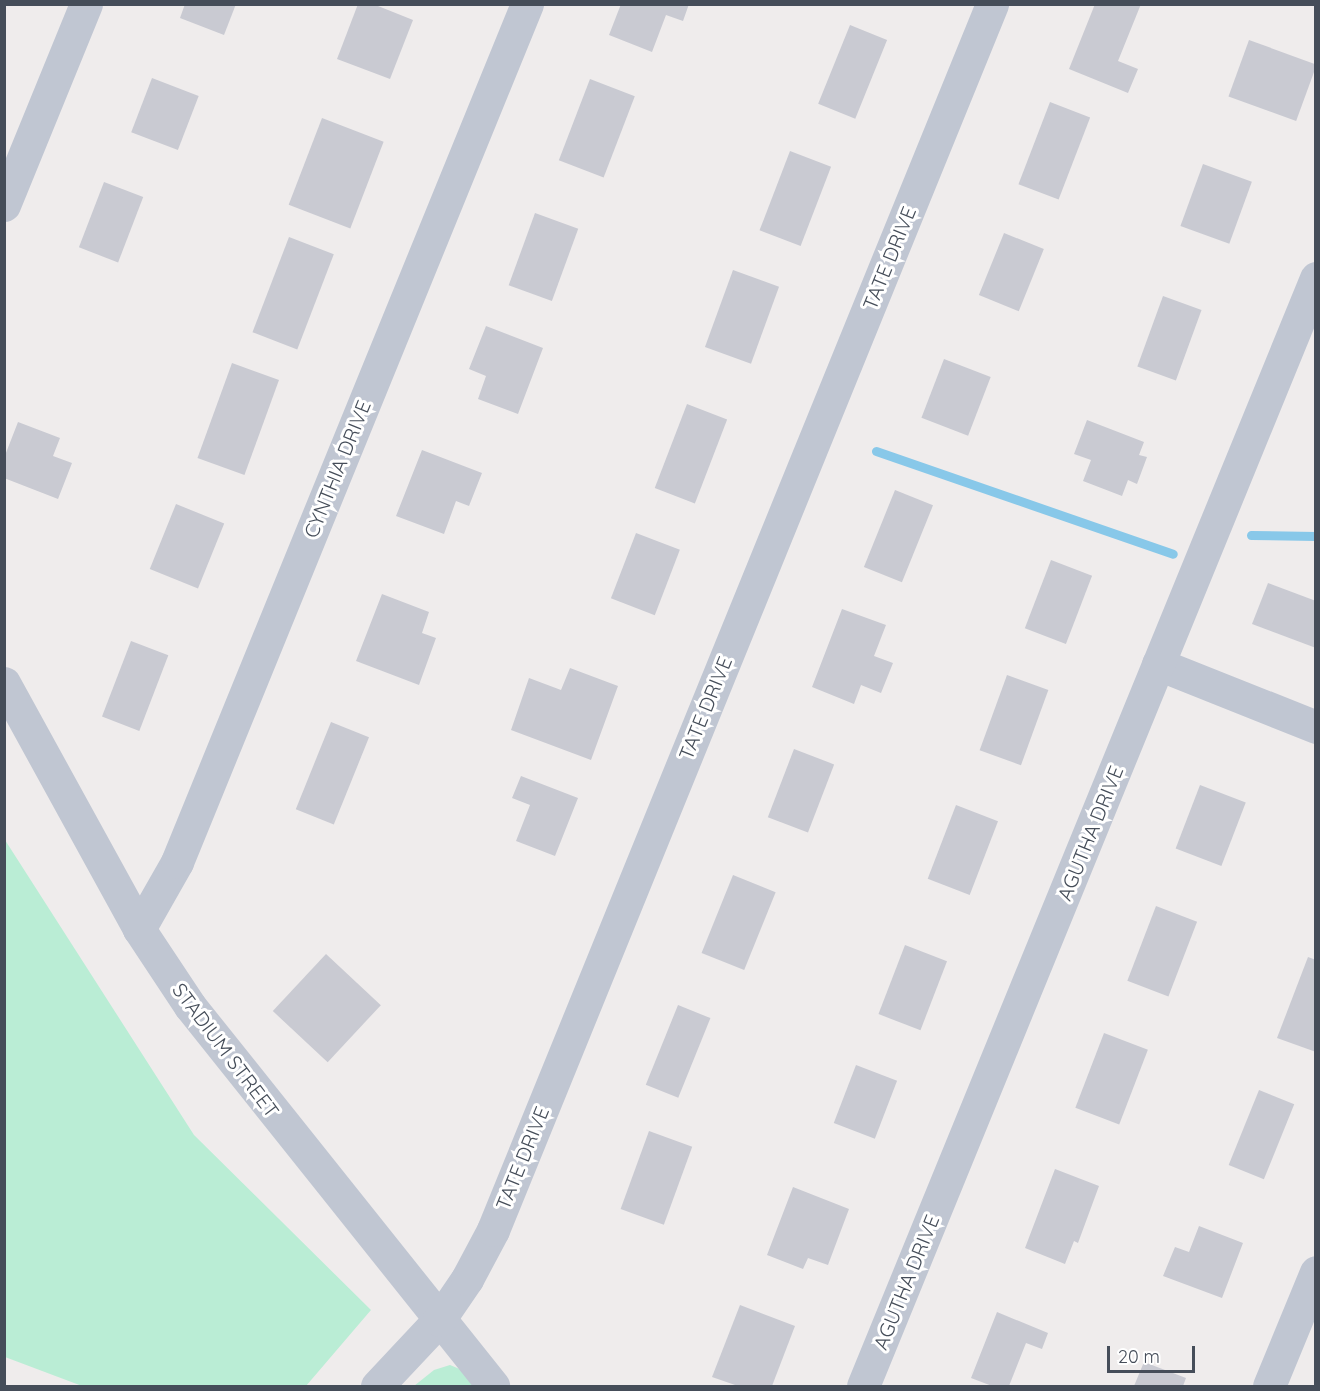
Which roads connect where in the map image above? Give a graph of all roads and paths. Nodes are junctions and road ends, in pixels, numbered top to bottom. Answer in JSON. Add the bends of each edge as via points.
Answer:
{"nodes":[{"id":1,"x":86,"y":4,"type":"edge"},
{"id":2,"x":527,"y":4,"type":"edge"},
{"id":3,"x":992,"y":4,"type":"edge"},
{"id":4,"x":4,"y":205,"type":"edge"},
{"id":5,"x":1316,"y":278,"type":"edge"},
{"id":6,"x":1158,"y":664,"type":"junction"},
{"id":7,"x":4,"y":683,"type":"edge"},
{"id":8,"x":1316,"y":728,"type":"edge"},
{"id":9,"x":139,"y":929,"type":"junction"},
{"id":10,"x":1316,"y":1272,"type":"edge"},
{"id":11,"x":439,"y":1320,"type":"junction"},
{"id":12,"x":377,"y":1386,"type":"edge"},
{"id":13,"x":493,"y":1386,"type":"edge"},
{"id":14,"x":863,"y":1386,"type":"edge"},
{"id":15,"x":1269,"y":1386,"type":"edge"}],
"edges":[{"from":1,"to":4,"type":"street"},
{"from":2,"to":9,"type":"street","name":"CYNTHIA DRIVE","via":[[177,862]]},
{"from":3,"to":11,"type":"street","name":"TATE DRIVE","via":[[493,1230]]},
{"from":5,"to":6,"type":"street","name":"AGUTHA DRIVE"},
{"from":6,"to":8,"type":"street"},
{"from":6,"to":14,"type":"street","name":"AGUTHA DRIVE"},
{"from":7,"to":9,"type":"street","name":"STADIUM STREET"},
{"from":9,"to":11,"type":"street","name":"STADIUM STREET","via":[[204,1024]]},
{"from":10,"to":15,"type":"street"},
{"from":11,"to":12,"type":"street","name":"TATE DRIVE"},
{"from":11,"to":13,"type":"street","name":"STADIUM STREET"}]}
